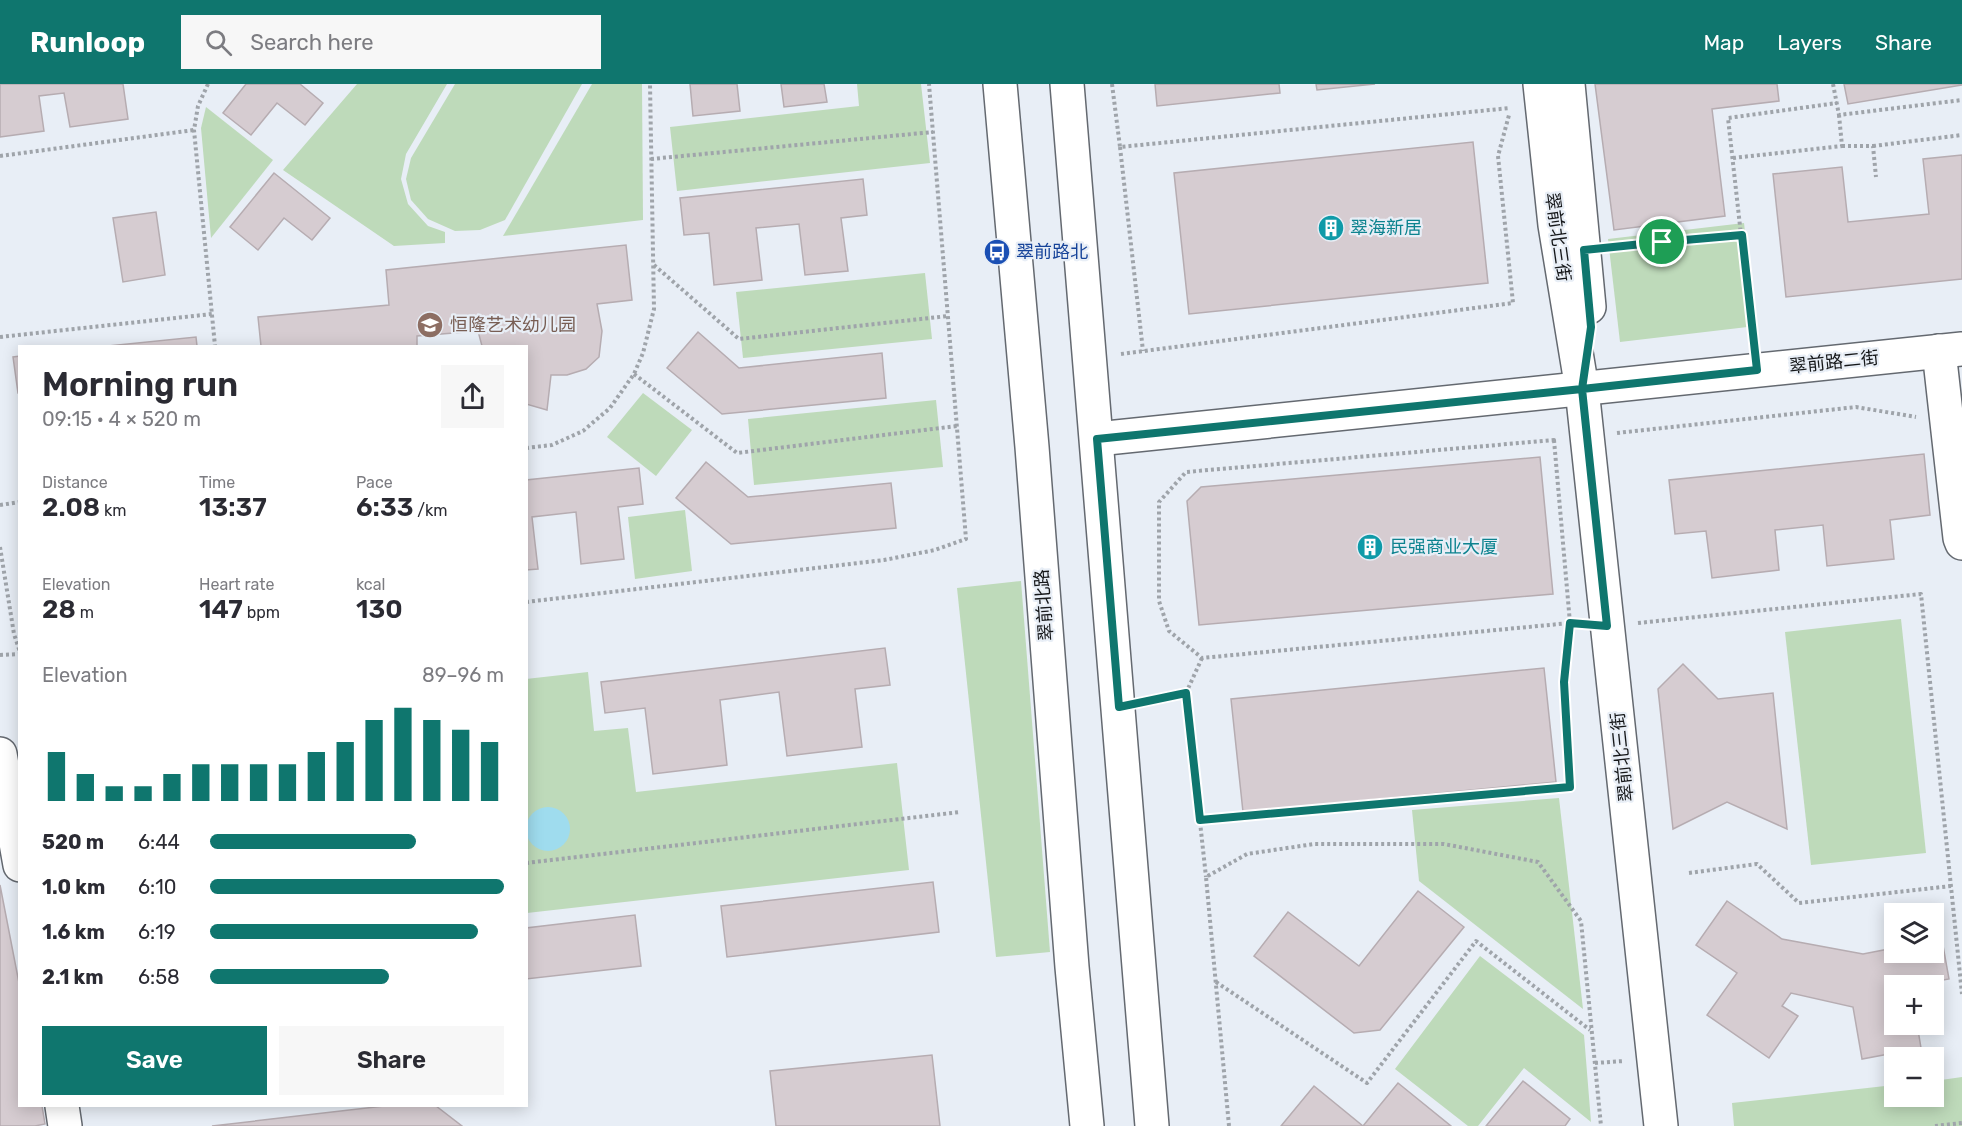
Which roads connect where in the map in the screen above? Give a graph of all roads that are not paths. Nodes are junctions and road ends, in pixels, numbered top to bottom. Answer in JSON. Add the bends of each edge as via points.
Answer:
{"nodes":[{"id":1,"x":1000,"y":84,"type":"edge"},
{"id":2,"x":1067,"y":84,"type":"edge"},
{"id":3,"x":1540,"y":84,"type":"edge"},
{"id":4,"x":1568,"y":84,"type":"edge"},
{"id":5,"x":1950,"y":350,"type":"edge"},
{"id":6,"x":1582,"y":389,"type":"junction"},
{"id":7,"x":1097,"y":439,"type":"junction"},
{"id":8,"x":1962,"y":543,"type":"edge"},
{"id":9,"x":0,"y":754,"type":"edge"},
{"id":10,"x":18,"y":854,"type":"edge"},
{"id":11,"x":62,"y":1107,"type":"edge"},
{"id":12,"x":65,"y":1126,"type":"edge"},
{"id":13,"x":1087,"y":1126,"type":"edge"},
{"id":14,"x":1152,"y":1126,"type":"edge"},
{"id":15,"x":1661,"y":1126,"type":"edge"}],
"edges":[{"from":1,"to":13,"type":"street","name":"翠前北路"},
{"from":2,"to":7,"type":"street"},
{"from":3,"to":6,"type":"street","name":"翠前北三街","via":[[1555,225]]},
{"from":4,"to":6,"type":"street","name":"翠前北三街","via":[[1591,327]]},
{"from":5,"to":6,"type":"street","name":"翠前路二街"},
{"from":5,"to":8,"type":"street","via":[[1947,422]]},
{"from":6,"to":7,"type":"street","name":"翠前路二街"},
{"from":6,"to":15,"type":"street","name":"翠前北三街"},
{"from":7,"to":14,"type":"street"},
{"from":9,"to":10,"type":"street"},
{"from":11,"to":12,"type":"street"}]}
